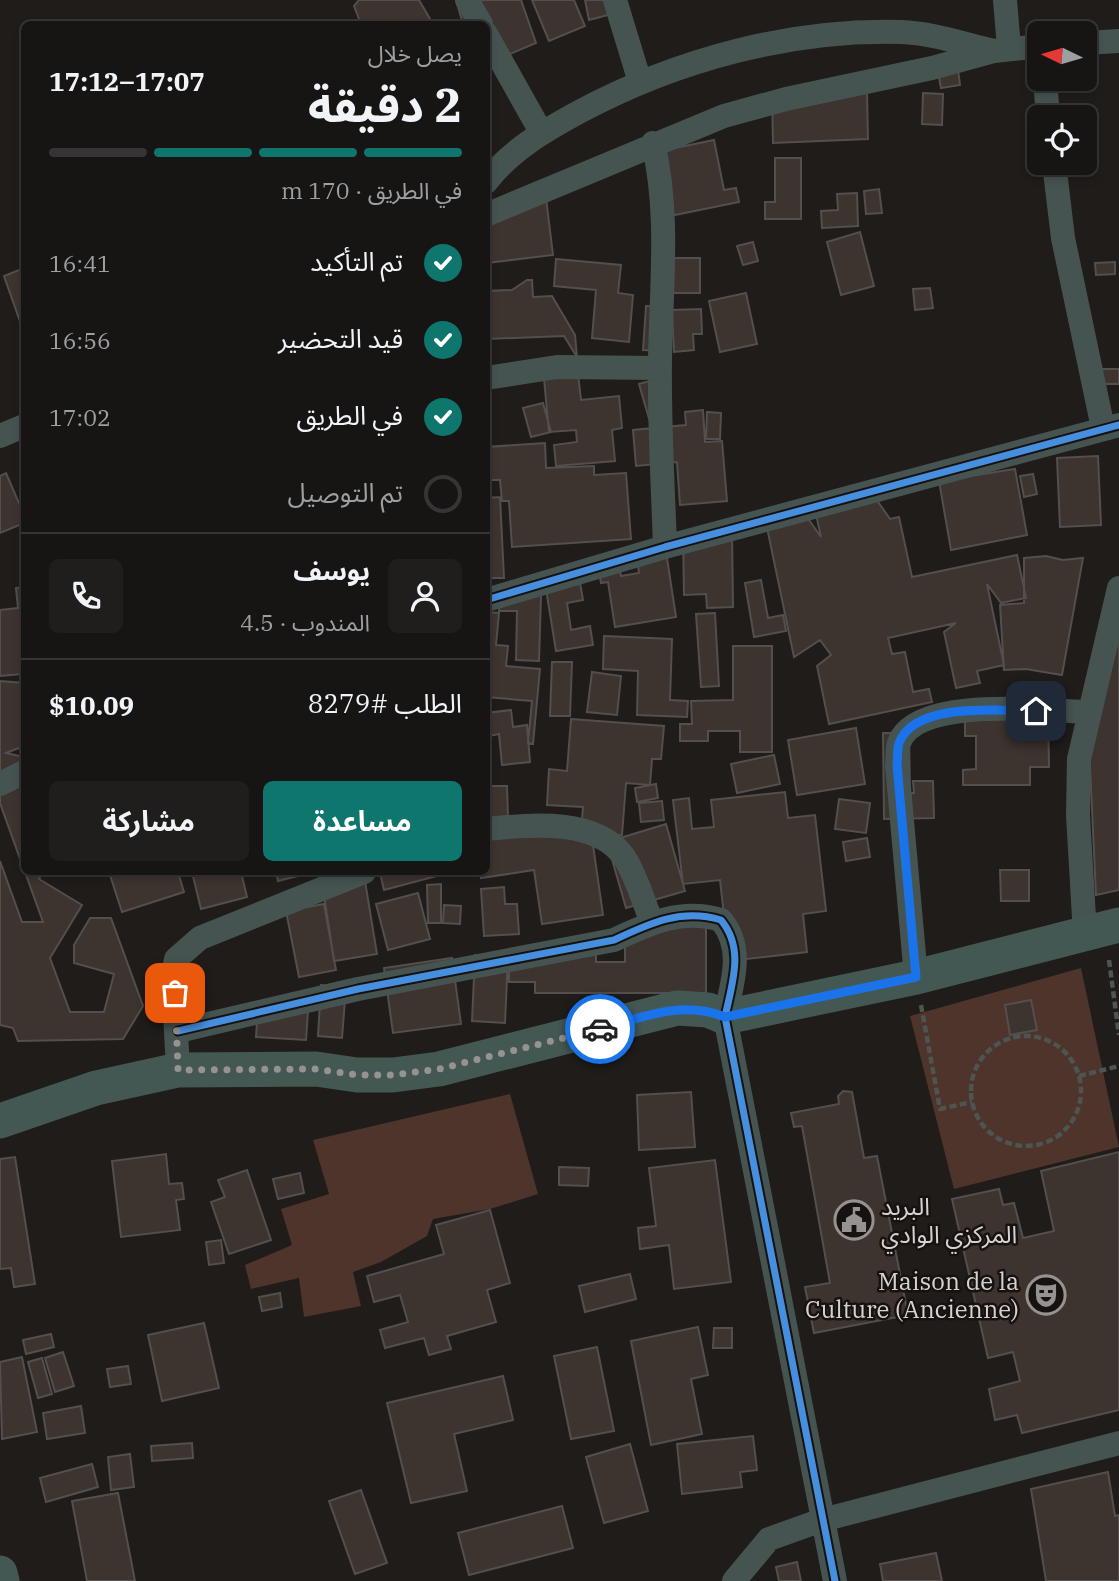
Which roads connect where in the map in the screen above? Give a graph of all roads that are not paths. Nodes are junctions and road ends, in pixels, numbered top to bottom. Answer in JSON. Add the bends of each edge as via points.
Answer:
{"nodes":[{"id":1,"x":467,"y":0,"type":"edge"},
{"id":2,"x":615,"y":0,"type":"edge"},
{"id":3,"x":1004,"y":0,"type":"edge"},
{"id":4,"x":479,"y":21,"type":"edge"},
{"id":5,"x":490,"y":41,"type":"edge"},
{"id":6,"x":1119,"y":41,"type":"edge"},
{"id":7,"x":1097,"y":42,"type":"edge"},
{"id":8,"x":1027,"y":47,"type":"edge"},
{"id":9,"x":1002,"y":50,"type":"junction"},
{"id":10,"x":640,"y":82,"type":"junction"},
{"id":11,"x":541,"y":132,"type":"junction"},
{"id":12,"x":653,"y":143,"type":"junction"},
{"id":13,"x":1055,"y":175,"type":"edge"},
{"id":14,"x":490,"y":177,"type":"edge"},
{"id":15,"x":490,"y":213,"type":"edge"},
{"id":16,"x":660,"y":368,"type":"junction"},
{"id":17,"x":490,"y":376,"type":"edge"},
{"id":18,"x":1111,"y":426,"type":"edge"},
{"id":19,"x":21,"y":427,"type":"edge"},
{"id":20,"x":0,"y":436,"type":"edge"},
{"id":21,"x":664,"y":547,"type":"junction"},
{"id":22,"x":1119,"y":588,"type":"edge"},
{"id":23,"x":490,"y":599,"type":"edge"},
{"id":24,"x":1089,"y":712,"type":"junction"},
{"id":25,"x":21,"y":774,"type":"edge"},
{"id":26,"x":0,"y":784,"type":"edge"},
{"id":27,"x":490,"y":829,"type":"edge"},
{"id":28,"x":356,"y":875,"type":"edge"},
{"id":29,"x":652,"y":922,"type":"junction"},
{"id":30,"x":1103,"y":930,"type":"edge"},
{"id":31,"x":916,"y":977,"type":"junction"},
{"id":32,"x":725,"y":1017,"type":"junction"},
{"id":33,"x":178,"y":1031,"type":"junction"},
{"id":34,"x":178,"y":1070,"type":"junction"},
{"id":35,"x":0,"y":1121,"type":"edge"},
{"id":36,"x":1119,"y":1443,"type":"edge"},
{"id":37,"x":822,"y":1520,"type":"junction"},
{"id":38,"x":0,"y":1573,"type":"edge"},
{"id":39,"x":2,"y":1581,"type":"edge"},
{"id":40,"x":734,"y":1581,"type":"edge"},
{"id":41,"x":835,"y":1581,"type":"edge"}],
"edges":[{"from":1,"to":4,"type":"street"},
{"from":2,"to":10,"type":"street"},
{"from":3,"to":9,"type":"street"},
{"from":5,"to":11,"type":"street"},
{"from":6,"to":7,"type":"street"},
{"from":8,"to":9,"type":"street"},
{"from":9,"to":10,"type":"street","via":[[902,32],[829,35],[758,47]]},
{"from":9,"to":12,"type":"street","via":[[774,102]]},
{"from":10,"to":11,"type":"street"},
{"from":11,"to":14,"type":"street"},
{"from":12,"to":15,"type":"street"},
{"from":12,"to":16,"type":"street","via":[[663,205]]},
{"from":13,"to":18,"type":"street","via":[[1063,238]]},
{"from":16,"to":17,"type":"street","via":[[557,367]]},
{"from":16,"to":21,"type":"street"},
{"from":18,"to":21,"type":"street"},
{"from":19,"to":20,"type":"street"},
{"from":21,"to":23,"type":"street"},
{"from":22,"to":24,"type":"street"},
{"from":24,"to":30,"type":"street","via":[[1079,759],[1078,792]]},
{"from":24,"to":31,"type":"street","via":[[958,710],[927,718],[899,743],[897,765]]},
{"from":25,"to":26,"type":"street"},
{"from":27,"to":29,"type":"street","via":[[530,825],[571,830],[609,842],[624,858]]},
{"from":28,"to":33,"type":"street","via":[[186,947],[176,959],[173,974]]},
{"from":29,"to":32,"type":"street","via":[[685,914],[710,916],[730,930],[736,945]]},
{"from":29,"to":33,"type":"street","via":[[614,940],[358,989]]},
{"from":30,"to":31,"type":"main road"},
{"from":31,"to":32,"type":"main road"},
{"from":32,"to":34,"type":"main road","via":[[708,1010],[677,1008],[439,1069],[393,1075],[316,1069]]},
{"from":32,"to":37,"type":"street"},
{"from":33,"to":34,"type":"street"},
{"from":34,"to":35,"type":"main road","via":[[96,1088]]},
{"from":36,"to":37,"type":"street"},
{"from":37,"to":40,"type":"street","via":[[769,1539]]},
{"from":37,"to":41,"type":"street"},
{"from":38,"to":39,"type":"main road"}]}
